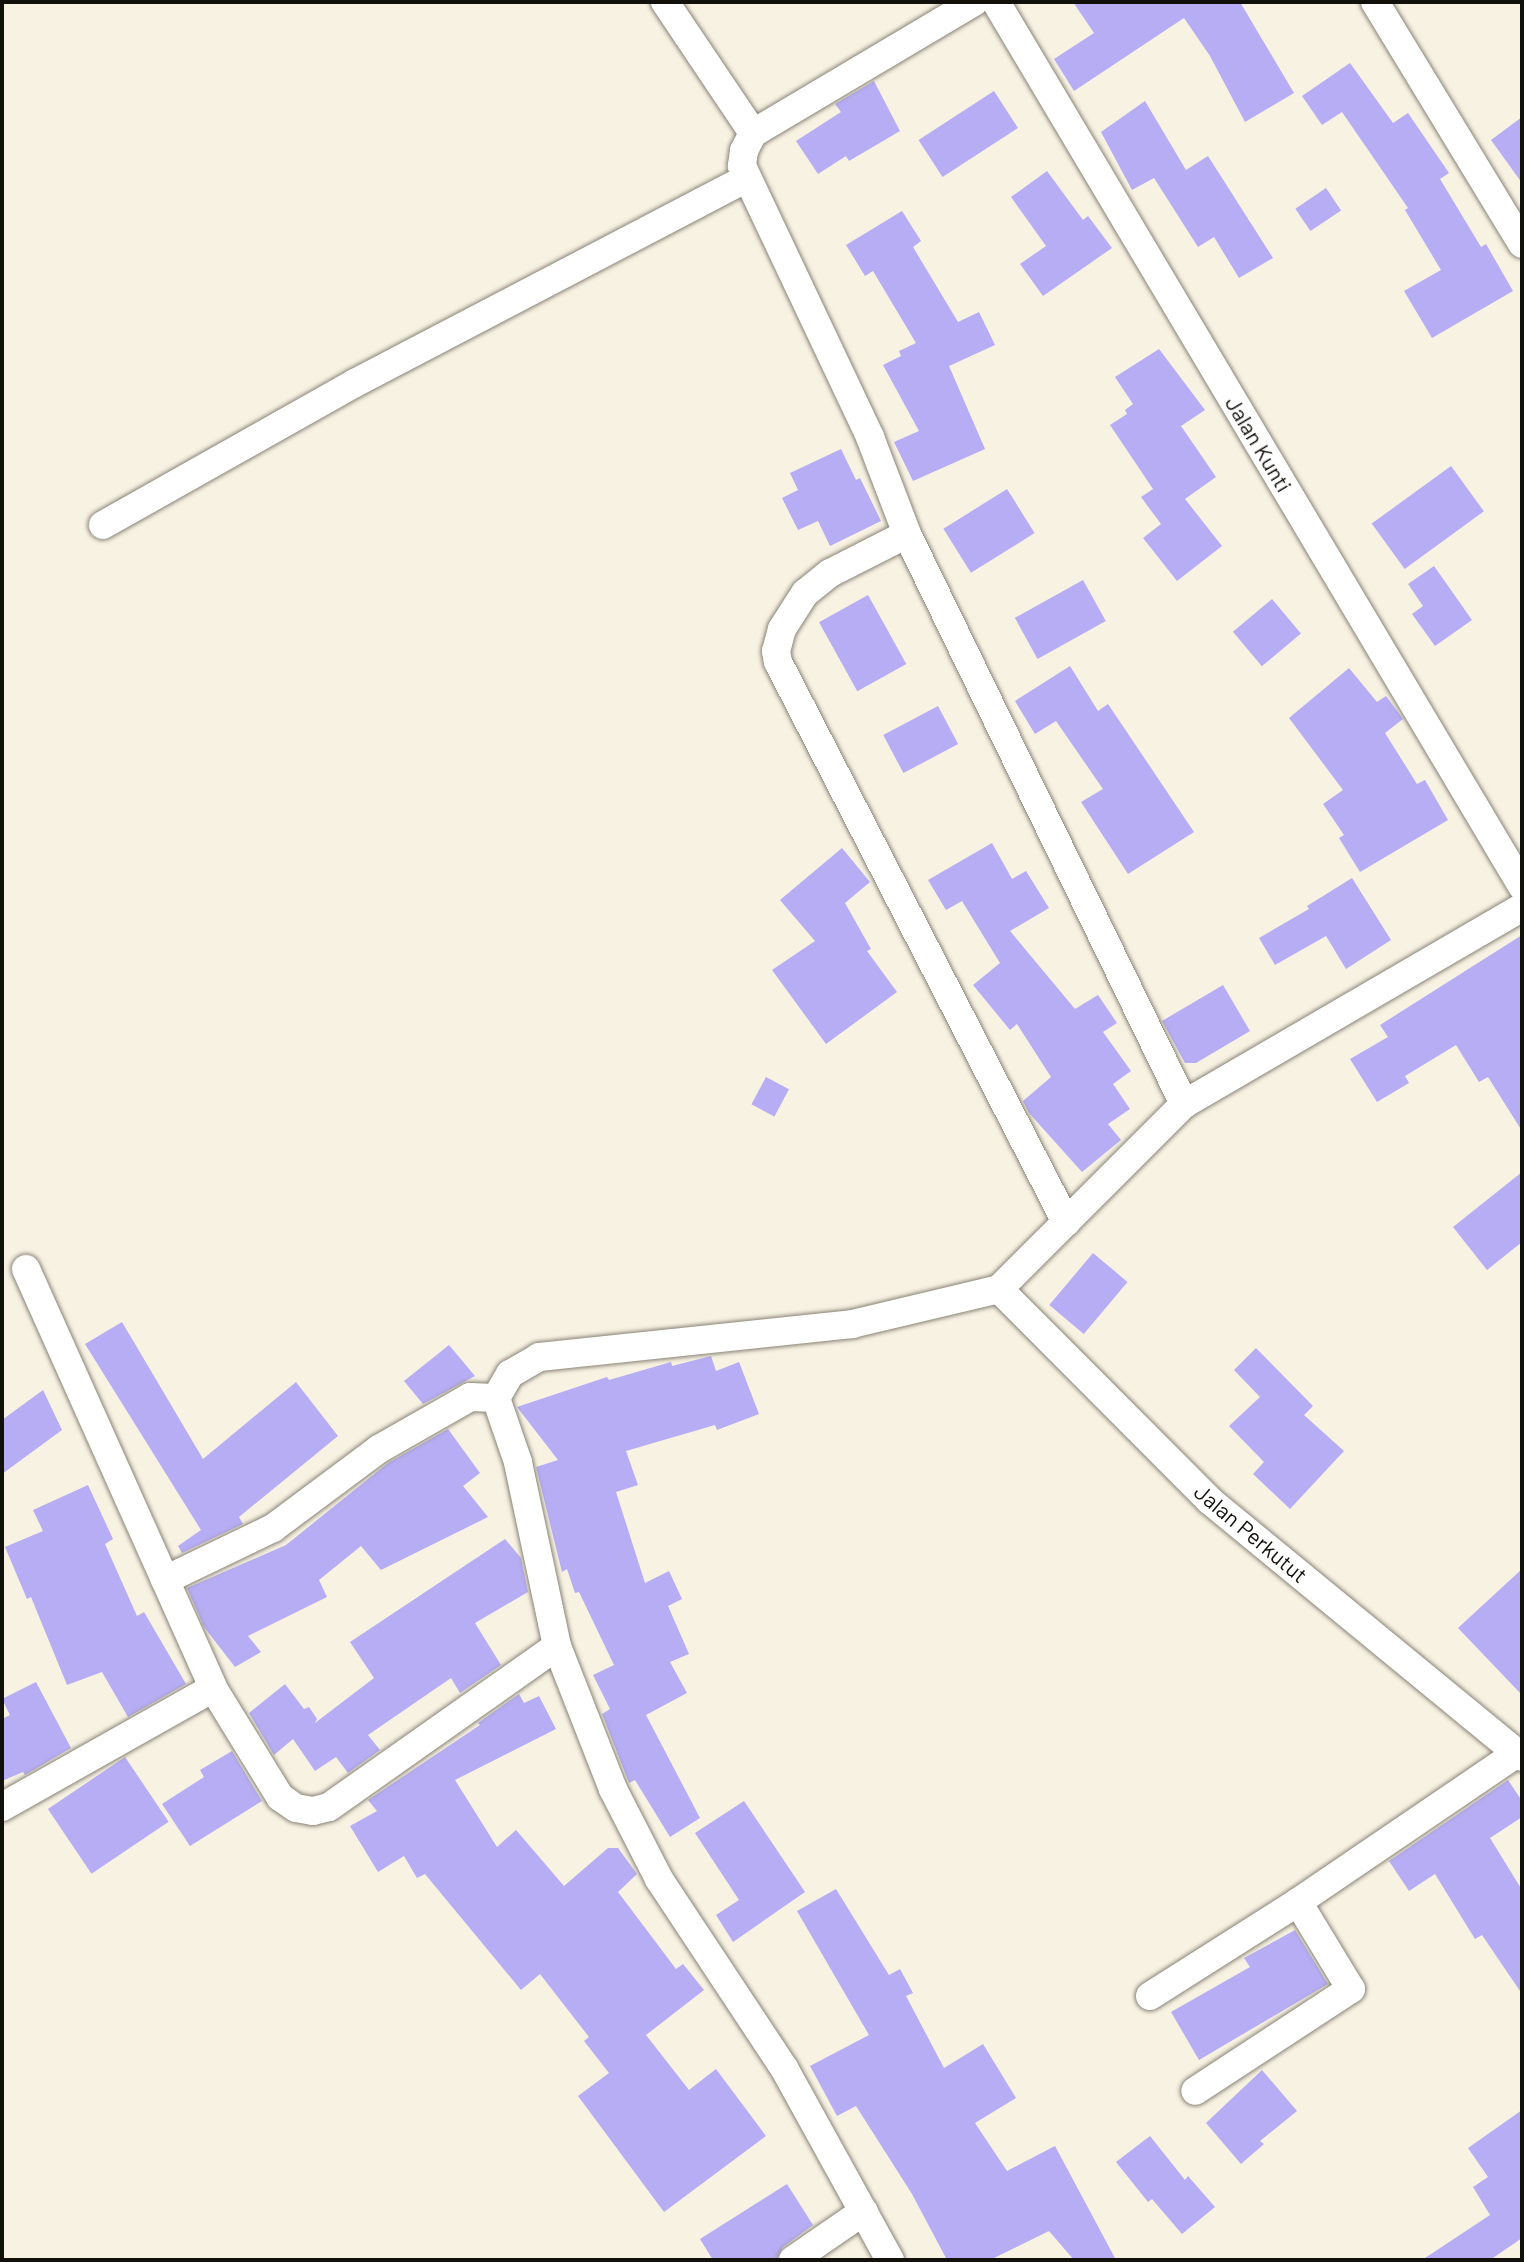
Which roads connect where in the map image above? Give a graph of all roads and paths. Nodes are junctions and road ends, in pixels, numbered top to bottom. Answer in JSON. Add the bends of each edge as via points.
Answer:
{"nodes":[{"id":1,"x":665,"y":2,"type":"edge"},
{"id":2,"x":974,"y":2,"type":"edge"},
{"id":3,"x":996,"y":2,"type":"edge"},
{"id":4,"x":1375,"y":2,"type":"edge"},
{"id":5,"x":753,"y":133,"type":"junction"},
{"id":6,"x":745,"y":179,"type":"junction"},
{"id":7,"x":1522,"y":244,"type":"edge"},
{"id":8,"x":103,"y":525,"type":"dead end"},
{"id":9,"x":907,"y":534,"type":"junction"},
{"id":10,"x":1522,"y":886,"type":"edge"},
{"id":11,"x":1522,"y":907,"type":"edge"},
{"id":12,"x":1184,"y":1104,"type":"junction"},
{"id":13,"x":1066,"y":1222,"type":"junction"},
{"id":14,"x":26,"y":1269,"type":"dead end"},
{"id":15,"x":999,"y":1289,"type":"junction"},
{"id":16,"x":496,"y":1398,"type":"junction"},
{"id":17,"x":165,"y":1580,"type":"junction"},
{"id":18,"x":557,"y":1646,"type":"junction"},
{"id":19,"x":213,"y":1688,"type":"junction"},
{"id":20,"x":1520,"y":1754,"type":"edge"},
{"id":21,"x":2,"y":1807,"type":"edge"},
{"id":22,"x":1298,"y":1902,"type":"junction"},
{"id":23,"x":1150,"y":1996,"type":"dead end"},
{"id":24,"x":1195,"y":2091,"type":"dead end"},
{"id":25,"x":864,"y":2211,"type":"junction"},
{"id":26,"x":793,"y":2260,"type":"edge"},
{"id":27,"x":890,"y":2260,"type":"edge"}],
"edges":[{"from":1,"to":5,"type":"street"},
{"from":2,"to":5,"type":"street"},
{"from":3,"to":10,"type":"street","name":"Jalan Kunti"},
{"from":4,"to":7,"type":"street"},
{"from":5,"to":6,"type":"street","via":[[744,151]]},
{"from":6,"to":8,"type":"street","via":[[355,383]]},
{"from":6,"to":9,"type":"street","via":[[870,437]]},
{"from":9,"to":12,"type":"street"},
{"from":9,"to":13,"type":"street","via":[[830,573],[805,593],[782,629],[778,662]]},
{"from":11,"to":12,"type":"street"},
{"from":12,"to":13,"type":"street"},
{"from":13,"to":15,"type":"street"},
{"from":14,"to":17,"type":"street"},
{"from":15,"to":16,"type":"street","via":[[852,1324],[539,1357],[510,1374]]},
{"from":15,"to":20,"type":"street","name":"Jalan Perkutut","via":[[1209,1500]]},
{"from":16,"to":17,"type":"street","via":[[470,1397],[379,1449],[273,1528]]},
{"from":16,"to":18,"type":"street","via":[[518,1462]]},
{"from":17,"to":19,"type":"street"},
{"from":18,"to":19,"type":"street","via":[[348,1797],[313,1811],[280,1797]]},
{"from":18,"to":25,"type":"street","via":[[613,1789],[659,1879],[784,2068]]},
{"from":19,"to":21,"type":"street"},
{"from":20,"to":22,"type":"street"},
{"from":22,"to":23,"type":"street"},
{"from":22,"to":24,"type":"street","via":[[1351,1989]]},
{"from":25,"to":26,"type":"street"},
{"from":25,"to":27,"type":"street"}]}
